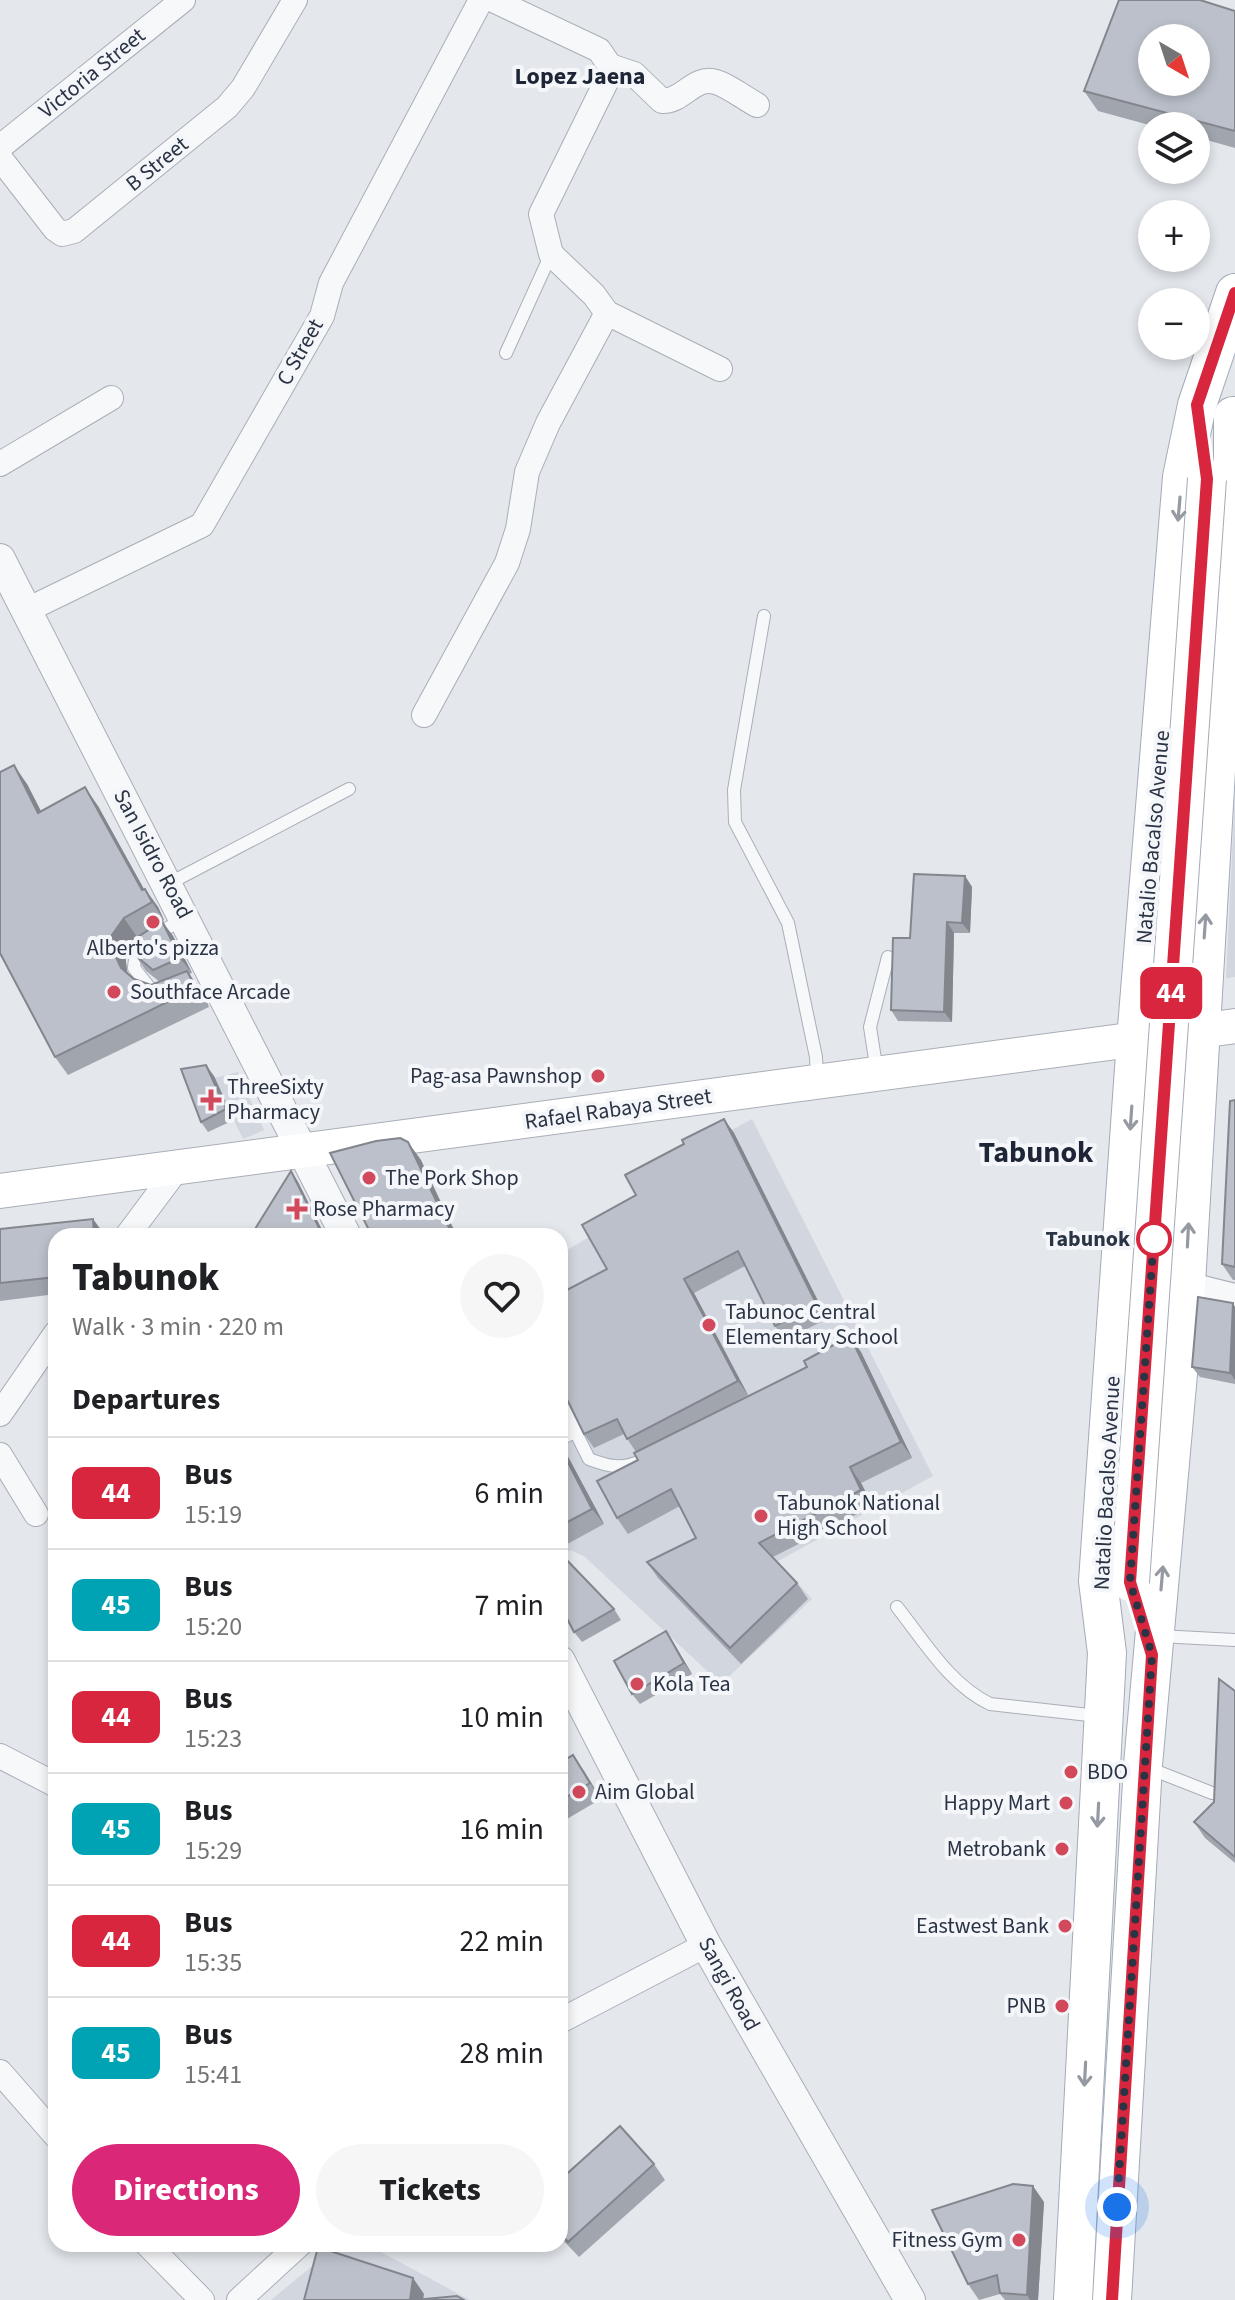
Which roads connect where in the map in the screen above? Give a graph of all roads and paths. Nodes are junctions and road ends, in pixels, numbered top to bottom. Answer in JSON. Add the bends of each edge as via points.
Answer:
{"nodes":[{"id":1,"x":183,"y":0,"type":"edge"},
{"id":2,"x":295,"y":0,"type":"edge"},
{"id":3,"x":481,"y":0,"type":"edge"},
{"id":4,"x":493,"y":0,"type":"edge"},
{"id":5,"x":610,"y":66,"type":"junction"},
{"id":6,"x":757,"y":105,"type":"dead end"},
{"id":7,"x":0,"y":147,"type":"edge"},
{"id":8,"x":0,"y":158,"type":"edge"},
{"id":9,"x":551,"y":254,"type":"junction"},
{"id":10,"x":1235,"y":293,"type":"edge"},
{"id":11,"x":607,"y":313,"type":"junction"},
{"id":12,"x":506,"y":353,"type":"dead end"},
{"id":13,"x":720,"y":369,"type":"dead end"},
{"id":14,"x":111,"y":398,"type":"dead end"},
{"id":15,"x":1222,"y":410,"type":"edge"},
{"id":16,"x":0,"y":464,"type":"edge"},
{"id":17,"x":0,"y":559,"type":"edge"},
{"id":18,"x":25,"y":611,"type":"junction"},
{"id":19,"x":764,"y":616,"type":"dead end"},
{"id":20,"x":424,"y":715,"type":"dead end"},
{"id":21,"x":349,"y":789,"type":"dead end"},
{"id":22,"x":168,"y":884,"type":"junction"},
{"id":23,"x":186,"y":918,"type":"junction"},
{"id":24,"x":888,"y":957,"type":"dead end"},
{"id":25,"x":165,"y":995,"type":"edge"},
{"id":26,"x":1235,"y":1026,"type":"edge"},
{"id":27,"x":1198,"y":1032,"type":"junction"},
{"id":28,"x":1136,"y":1040,"type":"junction"},
{"id":29,"x":878,"y":1076,"type":"junction"},
{"id":30,"x":817,"y":1083,"type":"junction"},
{"id":31,"x":305,"y":1150,"type":"junction"},
{"id":32,"x":180,"y":1165,"type":"junction"},
{"id":33,"x":0,"y":1191,"type":"edge"},
{"id":34,"x":133,"y":1228,"type":"edge"},
{"id":35,"x":342,"y":1228,"type":"edge"},
{"id":36,"x":1186,"y":1284,"type":"junction"},
{"id":37,"x":1235,"y":1296,"type":"edge"},
{"id":38,"x":48,"y":1345,"type":"edge"},
{"id":39,"x":0,"y":1414,"type":"edge"},
{"id":40,"x":568,"y":1418,"type":"edge"},
{"id":41,"x":575,"y":1432,"type":"junction"},
{"id":42,"x":568,"y":1435,"type":"edge"},
{"id":43,"x":656,"y":1453,"type":"edge"},
{"id":44,"x":0,"y":1455,"type":"edge"},
{"id":45,"x":36,"y":1514,"type":"dead end"},
{"id":46,"x":1130,"y":1582,"type":"junction"},
{"id":47,"x":897,"y":1607,"type":"dead end"},
{"id":48,"x":1235,"y":1640,"type":"edge"},
{"id":49,"x":1154,"y":1646,"type":"junction"},
{"id":50,"x":1107,"y":1653,"type":"junction"},
{"id":51,"x":568,"y":1677,"type":"edge"},
{"id":52,"x":1103,"y":1716,"type":"junction"},
{"id":53,"x":0,"y":1756,"type":"edge"},
{"id":54,"x":1143,"y":1765,"type":"junction"},
{"id":55,"x":48,"y":1781,"type":"edge"},
{"id":56,"x":1212,"y":1793,"type":"edge"},
{"id":57,"x":706,"y":1945,"type":"junction"},
{"id":58,"x":568,"y":2017,"type":"edge"},
{"id":59,"x":0,"y":2072,"type":"edge"},
{"id":60,"x":48,"y":2127,"type":"edge"},
{"id":61,"x":155,"y":2252,"type":"edge"},
{"id":62,"x":291,"y":2252,"type":"edge"},
{"id":63,"x":202,"y":2300,"type":"edge"},
{"id":64,"x":239,"y":2300,"type":"edge"},
{"id":65,"x":910,"y":2300,"type":"edge"},
{"id":66,"x":1073,"y":2300,"type":"edge"},
{"id":67,"x":1112,"y":2300,"type":"edge"}],
"edges":[{"from":1,"to":7,"type":"street","name":"Victoria Street"},
{"from":2,"to":8,"type":"street","name":"B Street","via":[[227,107],[74,231],[62,234],[55,229]]},
{"from":3,"to":18,"type":"street","name":"C Street","via":[[331,283],[322,316],[202,525]]},
{"from":4,"to":5,"type":"street","via":[[599,50]]},
{"from":5,"to":6,"type":"street","via":[[634,74],[662,101],[674,102],[700,81],[715,81]]},
{"from":5,"to":9,"type":"street","via":[[541,214]]},
{"from":9,"to":11,"type":"street"},
{"from":9,"to":12,"type":"lane"},
{"from":10,"to":15,"type":"main road","name":"Natalio Bacalso Avenue"},
{"from":11,"to":13,"type":"street"},
{"from":11,"to":20,"type":"street","via":[[527,472],[507,563]]},
{"from":14,"to":16,"type":"street"},
{"from":27,"to":15,"type":"main road","name":"Natalio Bacalso Avenue","one_way":true,"via":[[1215,870],[1233,479]]},
{"from":15,"to":28,"type":"main road","name":"Natalio Bacalso Avenue","one_way":true,"via":[[1182,477]]},
{"from":15,"to":46,"type":"main road","name":"Natalio Bacalso Avenue","bridge":true,"via":[[1207,479]]},
{"from":17,"to":18,"type":"street","name":"San Isidro Road"},
{"from":18,"to":22,"type":"street","name":"San Isidro Road"},
{"from":19,"to":30,"type":"lane","via":[[734,790],[735,822],[788,923]]},
{"from":21,"to":22,"type":"lane"},
{"from":22,"to":23,"type":"street","name":"San Isidro Road"},
{"from":23,"to":25,"type":"lane","via":[[134,954],[137,975]]},
{"from":23,"to":31,"type":"street","name":"San Isidro Road","via":[[209,975]]},
{"from":24,"to":29,"type":"lane","via":[[870,1027]]},
{"from":26,"to":27,"type":"main road","name":"Rafael Rabaya Street"},
{"from":27,"to":28,"type":"main road","name":"Rafael Rabaya Street"},
{"from":36,"to":27,"type":"main road","name":"Natalio Bacalso Avenue","one_way":true},
{"from":28,"to":29,"type":"main road","name":"Rafael Rabaya Street"},
{"from":28,"to":50,"type":"main road","name":"Natalio Bacalso Avenue","one_way":true,"via":[[1098,1581]]},
{"from":29,"to":30,"type":"main road","name":"Rafael Rabaya Street"},
{"from":30,"to":31,"type":"main road","name":"Rafael Rabaya Street"},
{"from":31,"to":32,"type":"main road","name":"Rafael Rabaya Street"},
{"from":31,"to":35,"type":"street"},
{"from":32,"to":33,"type":"main road","name":"Rafael Rabaya Street"},
{"from":32,"to":34,"type":"street"},
{"from":36,"to":37,"type":"street"},
{"from":49,"to":36,"type":"main road","name":"Natalio Bacalso Avenue","one_way":true},
{"from":38,"to":39,"type":"street"},
{"from":40,"to":41,"type":"lane"},
{"from":41,"to":42,"type":"lane"},
{"from":41,"to":43,"type":"lane","via":[[589,1459],[608,1467],[629,1467]]},
{"from":44,"to":45,"type":"street"},
{"from":46,"to":49,"type":"main road","name":"Natalio Bacalso Avenue"},
{"from":46,"to":50,"type":"main road","name":"Natalio Bacalso Avenue"},
{"from":47,"to":52,"type":"lane","via":[[975,1697],[990,1704]]},
{"from":48,"to":49,"type":"lane"},
{"from":49,"to":54,"type":"main road","name":"Natalio Bacalso Avenue"},
{"from":50,"to":52,"type":"main road","name":"Natalio Bacalso Avenue"},
{"from":51,"to":57,"type":"street","name":"Sangi Road"},
{"from":52,"to":66,"type":"main road","name":"Natalio Bacalso Avenue","one_way":true},
{"from":53,"to":55,"type":"street"},
{"from":54,"to":56,"type":"lane"},
{"from":54,"to":67,"type":"main road","name":"Natalio Bacalso Avenue"},
{"from":57,"to":58,"type":"street"},
{"from":57,"to":65,"type":"street","name":"Sangi Road"},
{"from":59,"to":60,"type":"street"},
{"from":61,"to":63,"type":"street"},
{"from":62,"to":64,"type":"street"}]}
